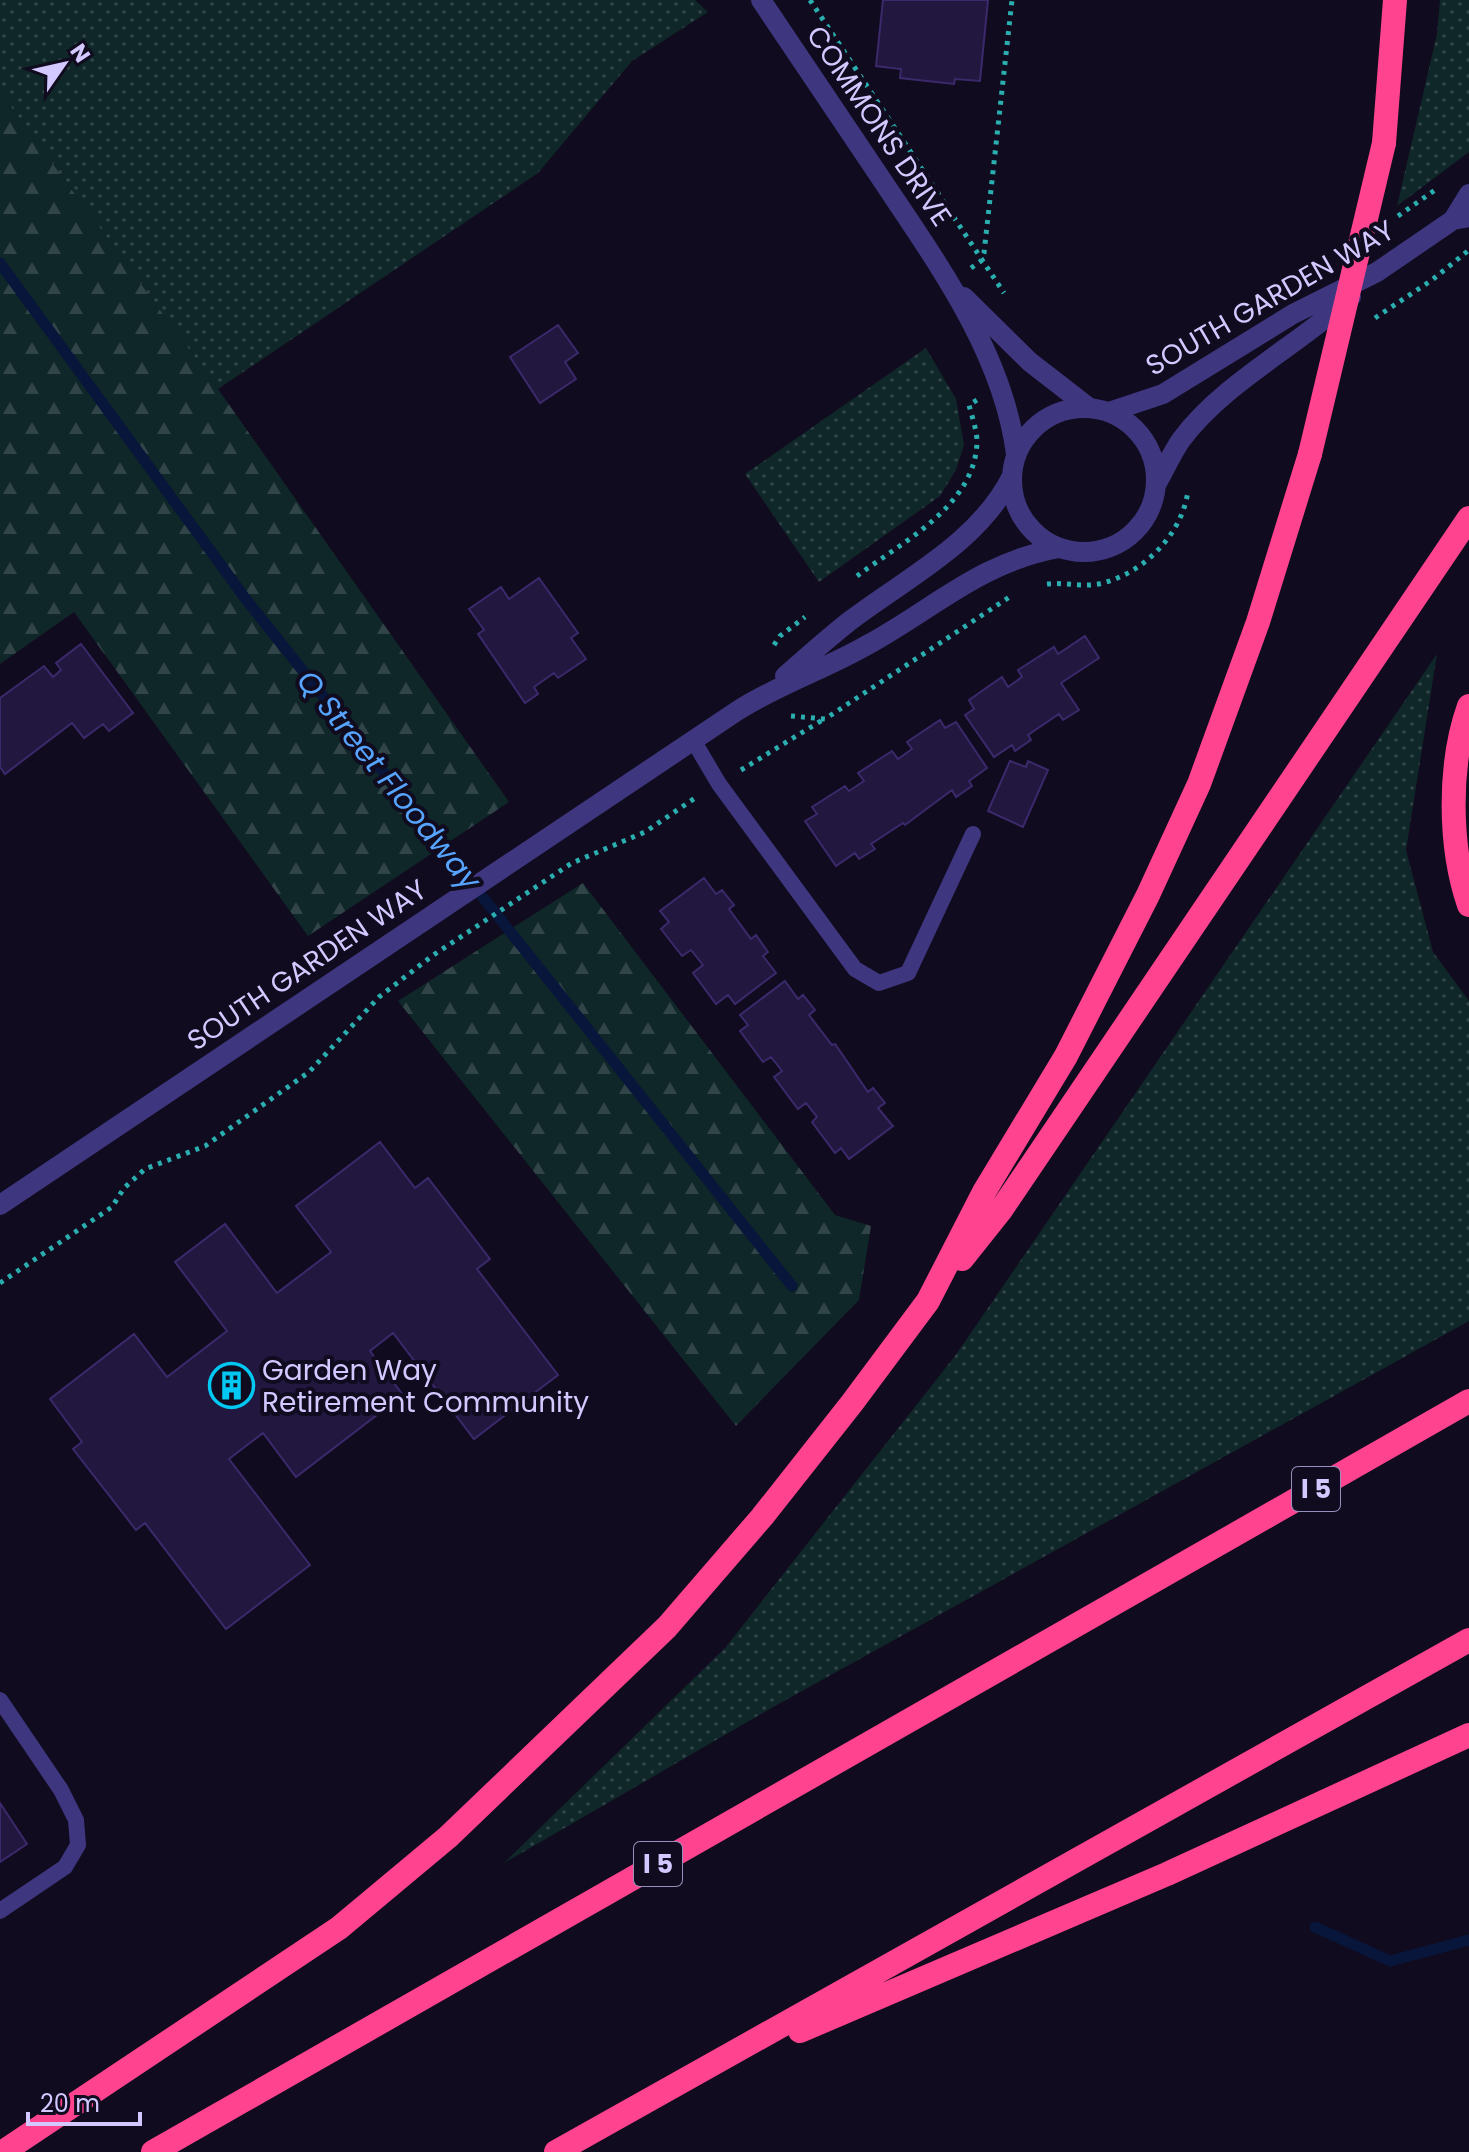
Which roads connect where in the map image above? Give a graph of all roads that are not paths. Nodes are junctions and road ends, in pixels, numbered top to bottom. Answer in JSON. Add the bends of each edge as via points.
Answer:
{"nodes":[{"id":1,"x":761,"y":0,"type":"edge"},
{"id":2,"x":1395,"y":0,"type":"edge"},
{"id":3,"x":1469,"y":194,"type":"edge"},
{"id":4,"x":1461,"y":218,"type":"edge"},
{"id":5,"x":1377,"y":272,"type":"junction"},
{"id":6,"x":950,"y":282,"type":"junction"},
{"id":7,"x":1088,"y":407,"type":"junction"},
{"id":8,"x":1109,"y":412,"type":"junction"},
{"id":9,"x":1016,"y":454,"type":"junction"},
{"id":10,"x":1012,"y":476,"type":"junction"},
{"id":11,"x":1157,"y":483,"type":"junction"},
{"id":12,"x":1469,"y":518,"type":"edge"},
{"id":13,"x":1059,"y":548,"type":"junction"},
{"id":14,"x":767,"y":692,"type":"junction"},
{"id":15,"x":1469,"y":706,"type":"edge"},
{"id":16,"x":693,"y":740,"type":"junction"},
{"id":17,"x":973,"y":834,"type":"dead end"},
{"id":18,"x":1469,"y":905,"type":"edge"},
{"id":19,"x":0,"y":1205,"type":"edge"},
{"id":20,"x":928,"y":1301,"type":"junction"},
{"id":21,"x":1469,"y":1401,"type":"edge"},
{"id":22,"x":1469,"y":1640,"type":"edge"},
{"id":23,"x":0,"y":1700,"type":"edge"},
{"id":24,"x":1469,"y":1735,"type":"edge"},
{"id":25,"x":0,"y":1911,"type":"edge"},
{"id":26,"x":691,"y":2077,"type":"junction"},
{"id":27,"x":3,"y":2152,"type":"edge"},
{"id":28,"x":153,"y":2152,"type":"edge"},
{"id":29,"x":556,"y":2152,"type":"edge"}],
"edges":[{"from":1,"to":6,"type":"street","name":"COMMONS DRIVE"},
{"from":2,"to":20,"type":"highway","bridge":true,"via":[[1384,143],[1310,454],[1258,622],[1199,784],[1148,895],[1066,1056],[984,1192]]},
{"from":3,"to":4,"type":"street","name":"SOUTH GARDEN WAY"},
{"from":4,"to":5,"type":"street","name":"SOUTH GARDEN WAY"},
{"from":5,"to":8,"type":"street","name":"SOUTH GARDEN WAY","via":[[1293,314],[1163,394]]},
{"from":5,"to":11,"type":"street","via":[[1193,426]]},
{"from":6,"to":7,"type":"street","name":"COMMONS DRIVE","via":[[1030,362]]},
{"from":6,"to":9,"type":"street","name":"COMMONS DRIVE","via":[[999,384]]},
{"from":7,"to":8,"type":"street","name":"SOUTH GARDEN WAY"},
{"from":7,"to":9,"type":"street","name":"SOUTH GARDEN WAY","via":[[1065,409],[1044,419]]},
{"from":8,"to":11,"type":"street","name":"SOUTH GARDEN WAY","via":[[1145,439]]},
{"from":9,"to":10,"type":"street","name":"SOUTH GARDEN WAY"},
{"from":10,"to":13,"type":"street","name":"SOUTH GARDEN WAY","via":[[1014,499],[1024,520]]},
{"from":10,"to":14,"type":"street","name":"SOUTH GARDEN WAY","via":[[972,531],[850,621]]},
{"from":11,"to":13,"type":"street","name":"SOUTH GARDEN WAY","via":[[1147,515],[1125,540],[1081,552]]},
{"from":12,"to":20,"type":"highway","via":[[1001,1210]]},
{"from":13,"to":14,"type":"street","name":"SOUTH GARDEN WAY","via":[[1025,553],[995,566],[865,646]]},
{"from":14,"to":16,"type":"street","name":"SOUTH GARDEN WAY"},
{"from":15,"to":18,"type":"highway","via":[[1462,726],[1456,795],[1459,874]]},
{"from":16,"to":17,"type":"lane","via":[[719,784],[855,969],[879,983],[908,973]]},
{"from":16,"to":19,"type":"street","name":"SOUTH GARDEN WAY"},
{"from":20,"to":27,"type":"highway","via":[[762,1517],[667,1627],[448,1837],[339,1928]]},
{"from":21,"to":28,"type":"highway","number":"I 5"},
{"from":22,"to":26,"type":"highway"},
{"from":23,"to":25,"type":"lane","via":[[61,1790],[76,1820],[78,1845],[65,1867]]},
{"from":24,"to":26,"type":"highway","via":[[1167,1874]]},
{"from":26,"to":29,"type":"highway"}]}
